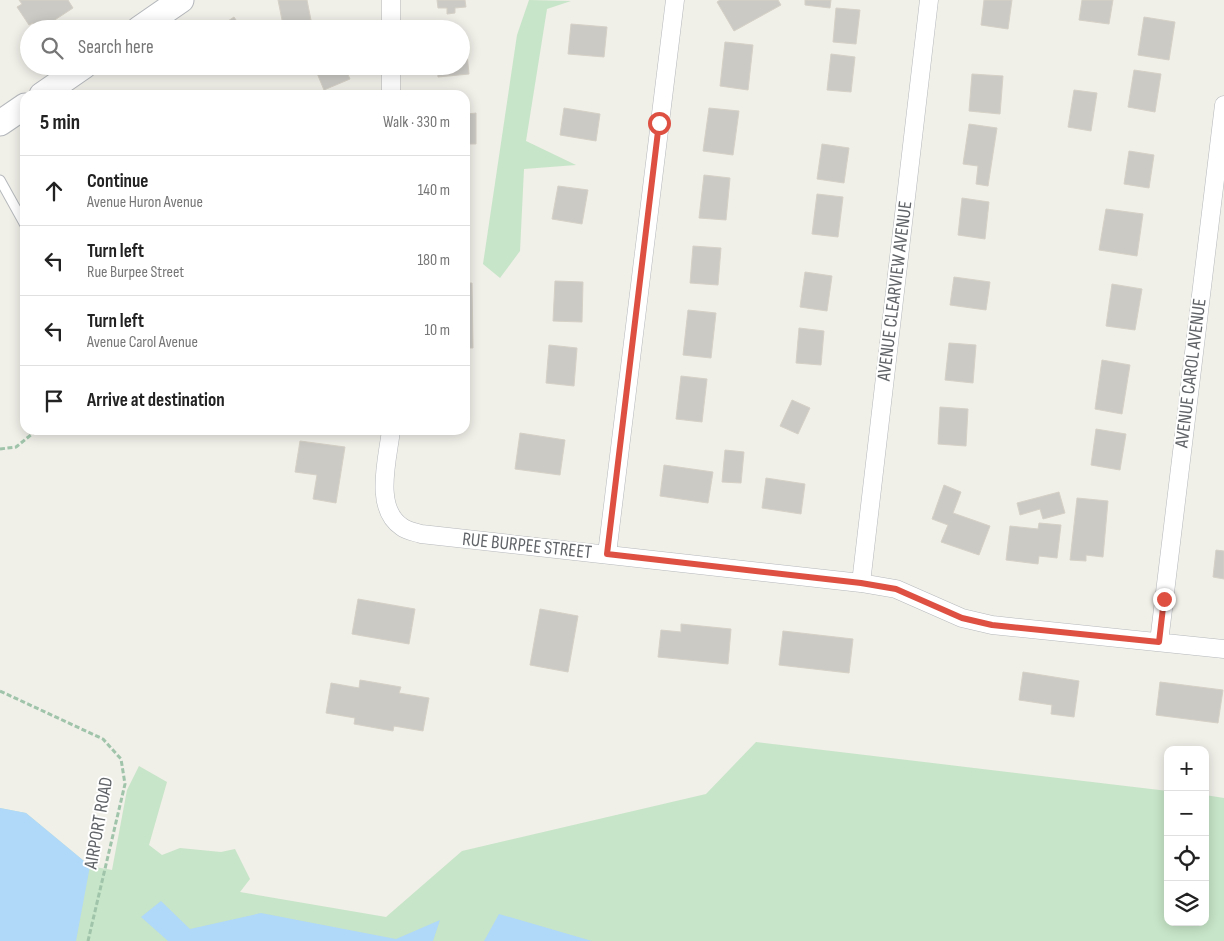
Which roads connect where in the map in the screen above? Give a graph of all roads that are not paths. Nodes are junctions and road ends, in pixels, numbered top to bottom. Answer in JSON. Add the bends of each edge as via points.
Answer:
{"nodes":[{"id":1,"x":391,"y":0,"type":"edge"},
{"id":2,"x":675,"y":0,"type":"edge"},
{"id":3,"x":929,"y":0,"type":"edge"},
{"id":4,"x":169,"y":3,"type":"edge"},
{"id":5,"x":149,"y":20,"type":"edge"},
{"id":6,"x":391,"y":20,"type":"edge"},
{"id":7,"x":71,"y":75,"type":"edge"},
{"id":8,"x":391,"y":75,"type":"edge"},
{"id":9,"x":49,"y":90,"type":"edge"},
{"id":10,"x":391,"y":90,"type":"edge"},
{"id":11,"x":1224,"y":105,"type":"edge"},
{"id":12,"x":20,"y":109,"type":"edge"},
{"id":13,"x":0,"y":123,"type":"edge"},
{"id":14,"x":0,"y":180,"type":"edge"},
{"id":15,"x":20,"y":216,"type":"edge"},
{"id":16,"x":390,"y":435,"type":"edge"},
{"id":17,"x":607,"y":554,"type":"junction"},
{"id":18,"x":861,"y":583,"type":"junction"},
{"id":19,"x":1159,"y":642,"type":"junction"},
{"id":20,"x":1224,"y":649,"type":"edge"}],
"edges":[{"from":1,"to":6,"type":"street"},
{"from":2,"to":17,"type":"street"},
{"from":3,"to":18,"type":"street","name":"AVENUE CLEARVIEW AVENUE"},
{"from":4,"to":5,"type":"street"},
{"from":7,"to":9,"type":"street"},
{"from":8,"to":10,"type":"street"},
{"from":11,"to":19,"type":"street","name":"AVENUE CAROL AVENUE"},
{"from":12,"to":13,"type":"street"},
{"from":14,"to":15,"type":"lane"},
{"from":16,"to":17,"type":"street","name":"RUE BURPEE STREET","via":[[384,495],[392,517],[402,527],[421,534]]},
{"from":17,"to":18,"type":"street","name":"RUE BURPEE STREET"},
{"from":18,"to":19,"type":"street","name":"RUE BURPEE STREET","via":[[896,589],[962,618],[992,625]]},
{"from":19,"to":20,"type":"street","name":"RUE BURPEE STREET"}]}
